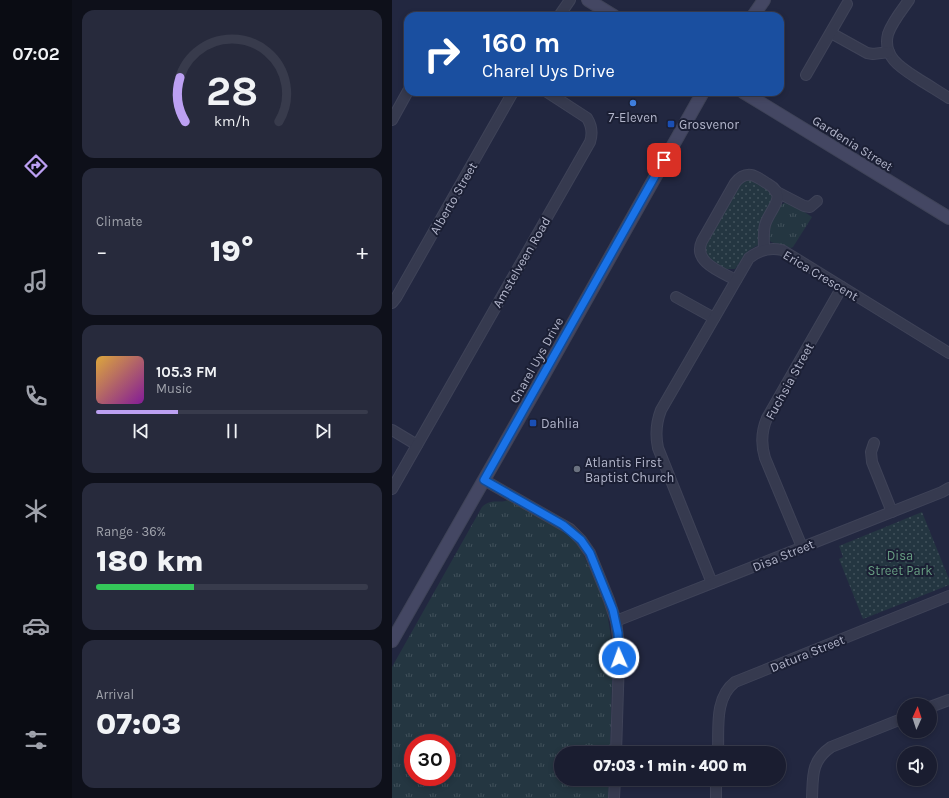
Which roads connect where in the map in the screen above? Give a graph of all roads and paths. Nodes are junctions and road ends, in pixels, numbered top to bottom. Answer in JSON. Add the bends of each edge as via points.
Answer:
{"nodes":[{"id":1,"x":570,"y":0,"type":"edge"},
{"id":2,"x":588,"y":0,"type":"edge"},
{"id":3,"x":764,"y":0,"type":"edge"},
{"id":4,"x":909,"y":0,"type":"edge"},
{"id":5,"x":848,"y":4,"type":"dead end"},
{"id":6,"x":562,"y":12,"type":"edge"},
{"id":7,"x":608,"y":12,"type":"edge"},
{"id":8,"x":756,"y":12,"type":"edge"},
{"id":9,"x":830,"y":33,"type":"junction"},
{"id":10,"x":889,"y":52,"type":"junction"},
{"id":11,"x":806,"y":75,"type":"dead end"},
{"id":12,"x":406,"y":96,"type":"edge"},
{"id":13,"x":511,"y":96,"type":"edge"},
{"id":14,"x":553,"y":96,"type":"edge"},
{"id":15,"x":701,"y":96,"type":"edge"},
{"id":16,"x":750,"y":96,"type":"edge"},
{"id":17,"x":949,"y":98,"type":"edge"},
{"id":18,"x":392,"y":120,"type":"edge"},
{"id":19,"x":776,"y":191,"type":"junction"},
{"id":20,"x":817,"y":201,"type":"dead end"},
{"id":21,"x":949,"y":218,"type":"edge"},
{"id":22,"x":764,"y":250,"type":"junction"},
{"id":23,"x":736,"y":280,"type":"junction"},
{"id":24,"x":842,"y":287,"type":"junction"},
{"id":25,"x":676,"y":297,"type":"dead end"},
{"id":26,"x":392,"y":303,"type":"edge"},
{"id":27,"x":714,"y":318,"type":"junction"},
{"id":28,"x":949,"y":353,"type":"edge"},
{"id":29,"x":392,"y":430,"type":"edge"},
{"id":30,"x":874,"y":443,"type":"dead end"},
{"id":31,"x":417,"y":445,"type":"junction"},
{"id":32,"x":484,"y":480,"type":"junction"},
{"id":33,"x":949,"y":488,"type":"edge"},
{"id":34,"x":392,"y":489,"type":"edge"},
{"id":35,"x":892,"y":512,"type":"junction"},
{"id":36,"x":802,"y":548,"type":"junction"},
{"id":37,"x":712,"y":583,"type":"junction"},
{"id":38,"x":949,"y":596,"type":"edge"},
{"id":39,"x":616,"y":621,"type":"junction"},
{"id":40,"x":392,"y":641,"type":"edge"},
{"id":41,"x":949,"y":700,"type":"edge"},
{"id":42,"x":937,"y":705,"type":"edge"},
{"id":43,"x":897,"y":721,"type":"edge"},
{"id":44,"x":616,"y":746,"type":"edge"},
{"id":45,"x":718,"y":746,"type":"edge"},
{"id":46,"x":615,"y":786,"type":"edge"},
{"id":47,"x":716,"y":786,"type":"edge"},
{"id":48,"x":614,"y":798,"type":"edge"},
{"id":49,"x":716,"y":798,"type":"edge"},
{"id":50,"x":812,"y":798,"type":"edge"}],
"edges":[{"from":1,"to":6,"type":"street"},
{"from":2,"to":7,"type":"main road"},
{"from":3,"to":8,"type":"main road"},
{"from":4,"to":10,"type":"street","via":[[888,33]]},
{"from":5,"to":9,"type":"street"},
{"from":9,"to":10,"type":"street","via":[[873,54]]},
{"from":9,"to":11,"type":"street"},
{"from":10,"to":17,"type":"street","via":[[901,68]]},
{"from":12,"to":18,"type":"street"},
{"from":13,"to":26,"type":"street","name":"Alberto Street"},
{"from":14,"to":31,"type":"street","name":"Amstelveen Road","via":[[587,118],[592,132],[590,142]]},
{"from":15,"to":32,"type":"main road","name":"Charel Uys Drive"},
{"from":16,"to":21,"type":"main road","name":"Gardenia Street"},
{"from":19,"to":20,"type":"street","via":[[804,206],[810,207]]},
{"from":19,"to":22,"type":"street","via":[[777,201],[765,225]]},
{"from":19,"to":23,"type":"street","via":[[754,176],[746,175],[739,178],[701,244],[703,260]]},
{"from":22,"to":23,"type":"street","name":"Erica Crescent","via":[[749,258]]},
{"from":22,"to":24,"type":"street","name":"Erica Crescent","via":[[782,250]]},
{"from":23,"to":27,"type":"street","name":"Erica Crescent"},
{"from":24,"to":28,"type":"street","name":"Erica Crescent"},
{"from":24,"to":36,"type":"street","name":"Fuchsia Street","via":[[767,418],[763,431],[762,445],[765,458]]},
{"from":25,"to":27,"type":"street"},
{"from":27,"to":37,"type":"street","name":"Erica Crescent","via":[[661,410],[656,424],[658,448]]},
{"from":29,"to":31,"type":"street"},
{"from":30,"to":35,"type":"street","via":[[871,452],[872,462]]},
{"from":31,"to":34,"type":"street","name":"Amstelveen Road"},
{"from":32,"to":39,"type":"street","via":[[563,525],[581,540],[590,553]]},
{"from":32,"to":40,"type":"main road","name":"Charel Uys Drive"},
{"from":33,"to":35,"type":"street","name":"Disa Street"},
{"from":35,"to":36,"type":"street","name":"Disa Street"},
{"from":36,"to":37,"type":"street","name":"Disa Street"},
{"from":37,"to":39,"type":"street","name":"Disa Street"},
{"from":38,"to":45,"type":"street","name":"Datura Street","via":[[735,682],[721,702]]},
{"from":39,"to":44,"type":"street","via":[[619,645]]},
{"from":41,"to":42,"type":"street"},
{"from":43,"to":50,"type":"street","via":[[825,751],[815,766]]},
{"from":46,"to":48,"type":"street"},
{"from":47,"to":49,"type":"street"}]}
